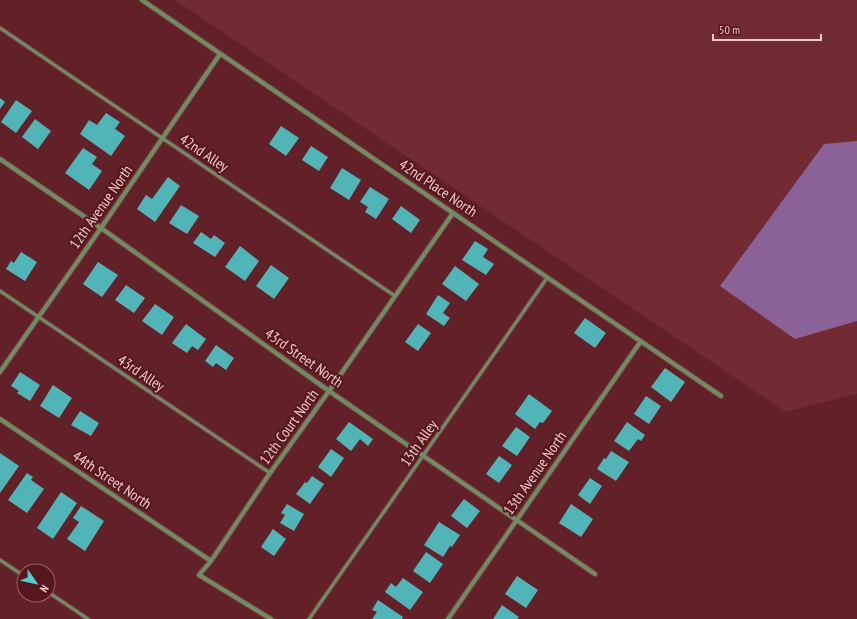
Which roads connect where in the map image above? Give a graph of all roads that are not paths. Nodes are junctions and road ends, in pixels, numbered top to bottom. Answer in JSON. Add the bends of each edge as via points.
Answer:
{"nodes":[{"id":1,"x":142,"y":0,"type":"edge"},
{"id":2,"x":0,"y":28,"type":"edge"},
{"id":3,"x":220,"y":54,"type":"junction"},
{"id":4,"x":163,"y":138,"type":"junction"},
{"id":5,"x":0,"y":159,"type":"edge"},
{"id":6,"x":453,"y":213,"type":"junction"},
{"id":7,"x":101,"y":228,"type":"junction"},
{"id":8,"x":547,"y":278,"type":"junction"},
{"id":9,"x":0,"y":291,"type":"edge"},
{"id":10,"x":395,"y":296,"type":"junction"},
{"id":11,"x":39,"y":318,"type":"junction"},
{"id":12,"x":641,"y":341,"type":"junction"},
{"id":13,"x":0,"y":372,"type":"edge"},
{"id":14,"x":329,"y":391,"type":"junction"},
{"id":15,"x":721,"y":396,"type":"dead end"},
{"id":16,"x":0,"y":419,"type":"edge"},
{"id":17,"x":424,"y":456,"type":"junction"},
{"id":18,"x":270,"y":473,"type":"junction"},
{"id":19,"x":516,"y":521,"type":"junction"},
{"id":20,"x":0,"y":560,"type":"edge"},
{"id":21,"x":211,"y":561,"type":"junction"},
{"id":22,"x":16,"y":571,"type":"edge"},
{"id":23,"x":596,"y":574,"type":"dead end"},
{"id":24,"x":56,"y":597,"type":"edge"},
{"id":25,"x":88,"y":619,"type":"edge"},
{"id":26,"x":271,"y":619,"type":"edge"},
{"id":27,"x":309,"y":619,"type":"edge"},
{"id":28,"x":448,"y":619,"type":"edge"}],
"edges":[{"from":1,"to":3,"type":"street","name":"42nd Place North"},
{"from":2,"to":4,"type":"lane","name":"42nd Alley"},
{"from":3,"to":4,"type":"street","name":"12th Avenue North"},
{"from":3,"to":6,"type":"street","name":"42nd Place North"},
{"from":4,"to":7,"type":"street","name":"12th Avenue North"},
{"from":4,"to":10,"type":"lane","name":"42nd Alley"},
{"from":5,"to":7,"type":"street","name":"43rd Street North"},
{"from":6,"to":8,"type":"street","name":"42nd Place North"},
{"from":6,"to":10,"type":"street","name":"12th Court North"},
{"from":7,"to":11,"type":"street","name":"12th Avenue North"},
{"from":7,"to":14,"type":"street","name":"43rd Street North"},
{"from":8,"to":12,"type":"street","name":"42nd Place North"},
{"from":8,"to":17,"type":"lane","name":"13th Alley"},
{"from":9,"to":11,"type":"lane","name":"43rd Alley"},
{"from":10,"to":14,"type":"street","name":"12th Court North"},
{"from":11,"to":13,"type":"street","name":"12th Avenue North"},
{"from":11,"to":18,"type":"lane","name":"43rd Alley"},
{"from":12,"to":15,"type":"street","name":"42nd Place North"},
{"from":12,"to":19,"type":"street","name":"13th Avenue North"},
{"from":14,"to":17,"type":"street","name":"43rd Street North"},
{"from":14,"to":18,"type":"street","name":"12th Court North"},
{"from":16,"to":21,"type":"street","name":"44th Street North"},
{"from":17,"to":19,"type":"street","name":"43rd Street North"},
{"from":17,"to":27,"type":"lane","name":"13th Alley"},
{"from":18,"to":21,"type":"street","name":"12th Court North"},
{"from":19,"to":23,"type":"street","name":"43rd Street North"},
{"from":19,"to":28,"type":"street","name":"13th Avenue North"},
{"from":20,"to":22,"type":"lane"},
{"from":21,"to":26,"type":"street","name":"12th Court North","via":[[199,575]]},
{"from":24,"to":25,"type":"lane"}]}
